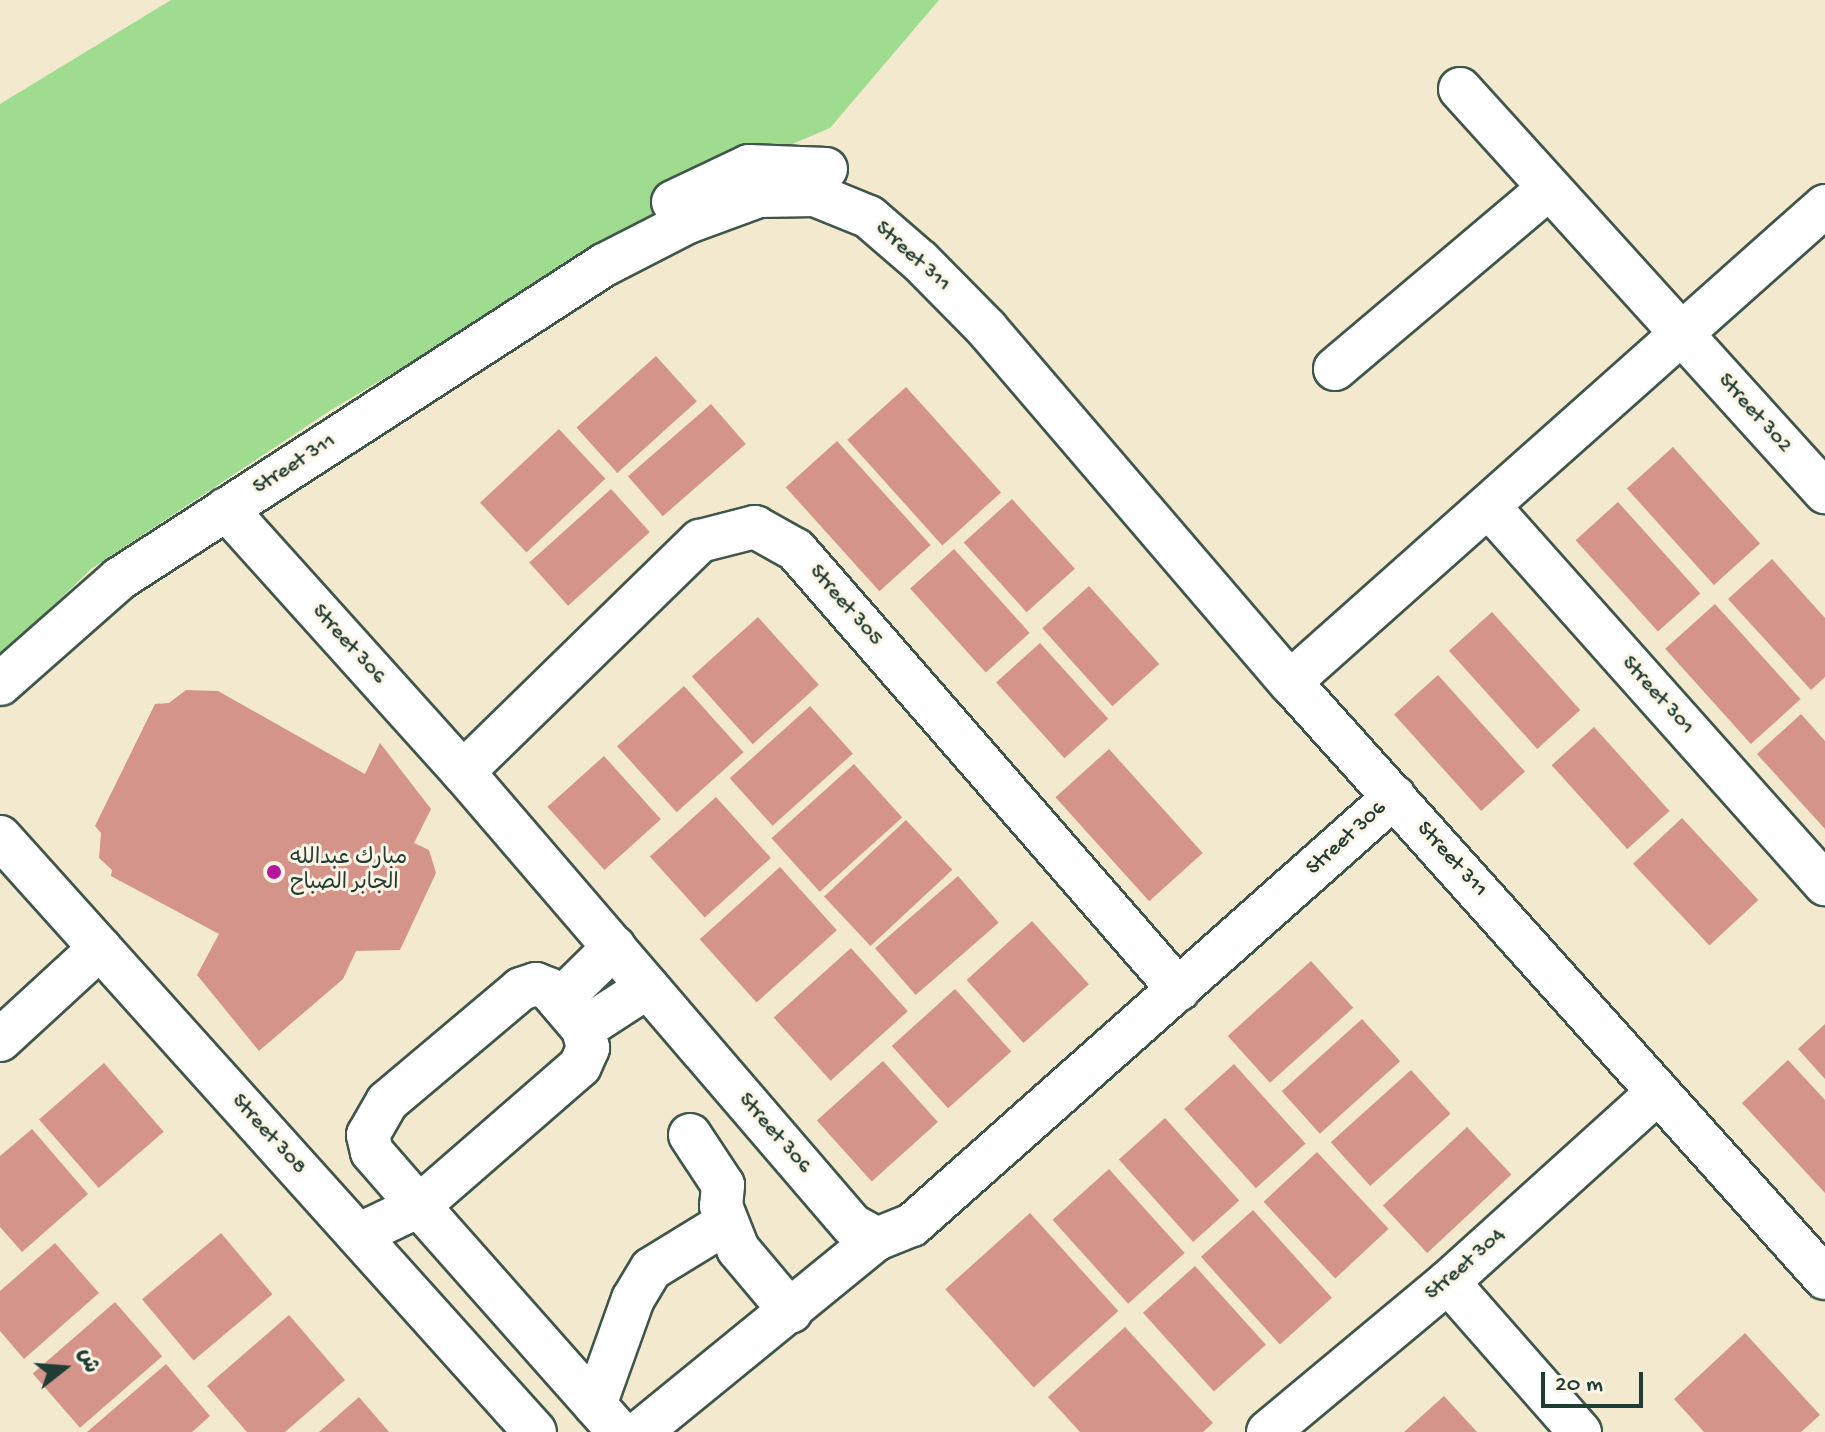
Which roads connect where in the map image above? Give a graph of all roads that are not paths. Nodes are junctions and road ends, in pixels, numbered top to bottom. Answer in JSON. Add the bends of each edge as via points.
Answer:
{"nodes":[{"id":1,"x":1460,"y":89,"type":"dead end"},
{"id":2,"x":1549,"y":188,"type":"junction"},
{"id":3,"x":1825,"y":206,"type":"edge"},
{"id":4,"x":1684,"y":335,"type":"junction"},
{"id":5,"x":1335,"y":369,"type":"dead end"},
{"id":6,"x":1825,"y":492,"type":"edge"},
{"id":7,"x":1490,"y":508,"type":"junction"},
{"id":8,"x":226,"y":509,"type":"junction"},
{"id":9,"x":1290,"y":682,"type":"junction"},
{"id":10,"x":0,"y":684,"type":"edge"},
{"id":11,"x":463,"y":772,"type":"junction"},
{"id":12,"x":1394,"y":797,"type":"junction"},
{"id":13,"x":0,"y":837,"type":"edge"},
{"id":14,"x":1825,"y":884,"type":"edge"},
{"id":15,"x":614,"y":947,"type":"junction"},
{"id":16,"x":100,"y":948,"type":"junction"},
{"id":17,"x":648,"y":987,"type":"junction"},
{"id":18,"x":1179,"y":990,"type":"junction"},
{"id":19,"x":572,"y":1015,"type":"junction"},
{"id":20,"x":0,"y":1040,"type":"edge"},
{"id":21,"x":1658,"y":1092,"type":"junction"},
{"id":22,"x":690,"y":1135,"type":"dead end"},
{"id":23,"x":381,"y":1162,"type":"junction"},
{"id":24,"x":419,"y":1206,"type":"junction"},
{"id":25,"x":344,"y":1220,"type":"junction"},
{"id":26,"x":726,"y":1223,"type":"junction"},
{"id":27,"x":877,"y":1239,"type":"junction"},
{"id":28,"x":1825,"y":1278,"type":"edge"},
{"id":29,"x":1448,"y":1282,"type":"junction"},
{"id":30,"x":791,"y":1312,"type":"junction"},
{"id":31,"x":607,"y":1419,"type":"edge"},
{"id":32,"x":535,"y":1432,"type":"edge"},
{"id":33,"x":640,"y":1432,"type":"edge"},
{"id":34,"x":1268,"y":1432,"type":"edge"},
{"id":35,"x":1580,"y":1432,"type":"edge"}],
"edges":[{"from":1,"to":2,"type":"street","name":"Street 302"},
{"from":2,"to":4,"type":"street","name":"Street 302"},
{"from":2,"to":5,"type":"street"},
{"from":3,"to":4,"type":"street"},
{"from":4,"to":6,"type":"street","name":"Street 302"},
{"from":4,"to":7,"type":"street"},
{"from":7,"to":9,"type":"street"},
{"from":7,"to":14,"type":"street","name":"Street 301"},
{"from":8,"to":9,"type":"street","name":"Street 311","via":[[604,265],[688,222],[759,196],[815,195],[869,217],[987,329]]},
{"from":8,"to":10,"type":"street","name":"Street 311","via":[[119,579]]},
{"from":8,"to":11,"type":"street","name":"Street 306"},
{"from":9,"to":12,"type":"street","name":"Street 311"},
{"from":11,"to":15,"type":"street","name":"Street 306"},
{"from":11,"to":18,"type":"street","name":"Street 305","via":[[700,541],[755,527],[796,550]]},
{"from":12,"to":18,"type":"street","name":"Street 306"},
{"from":12,"to":21,"type":"street","name":"Street 311"},
{"from":13,"to":16,"type":"street","name":"Street 308"},
{"from":15,"to":17,"type":"street","name":"Street 306"},
{"from":15,"to":19,"type":"street"},
{"from":16,"to":20,"type":"street"},
{"from":16,"to":25,"type":"street","name":"Street 308"},
{"from":17,"to":19,"type":"street"},
{"from":17,"to":27,"type":"street","name":"Street 306","via":[[852,1225]]},
{"from":18,"to":27,"type":"street","name":"Street 306","via":[[912,1225]]},
{"from":19,"to":23,"type":"street","via":[[536,984],[521,989],[387,1102],[368,1135]]},
{"from":19,"to":24,"type":"street","via":[[588,1048],[571,1077]]},
{"from":21,"to":28,"type":"street","name":"Street 311"},
{"from":21,"to":29,"type":"street","name":"Street 304"},
{"from":22,"to":26,"type":"street","via":[[723,1185]]},
{"from":23,"to":24,"type":"street"},
{"from":23,"to":25,"type":"street"},
{"from":24,"to":25,"type":"street"},
{"from":24,"to":31,"type":"street"},
{"from":25,"to":32,"type":"street","name":"Street 308"},
{"from":26,"to":30,"type":"street","via":[[753,1270]]},
{"from":26,"to":31,"type":"street","via":[[651,1269],[633,1299]]},
{"from":27,"to":30,"type":"street"},
{"from":29,"to":34,"type":"street","name":"Street 304"},
{"from":29,"to":35,"type":"street"},
{"from":30,"to":33,"type":"street"}]}
